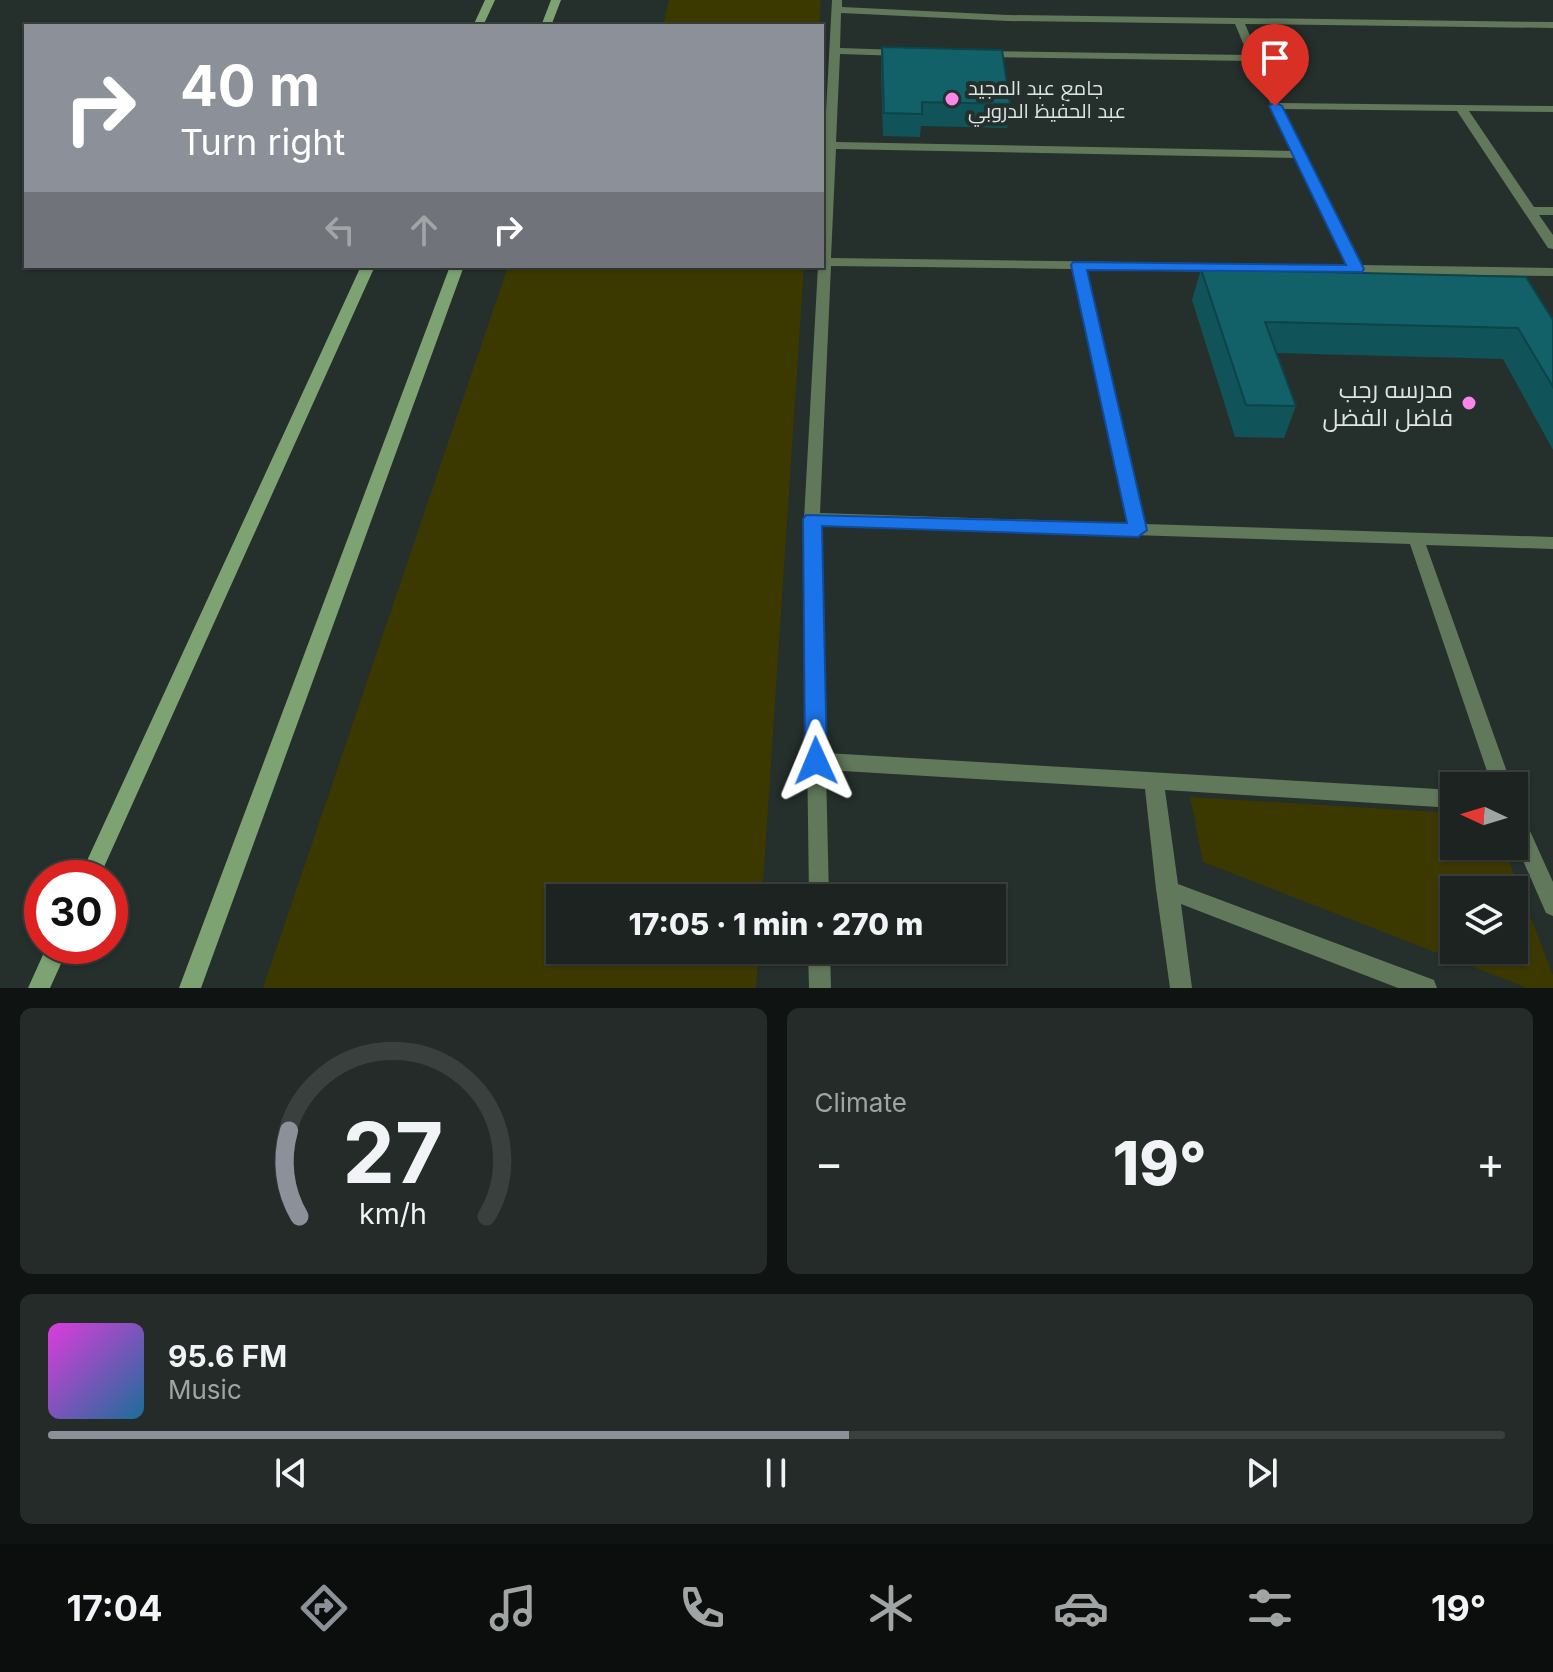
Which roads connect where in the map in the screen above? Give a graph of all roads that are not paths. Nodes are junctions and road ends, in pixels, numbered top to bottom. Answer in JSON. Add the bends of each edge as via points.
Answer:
{"nodes":[{"id":1,"x":490,"y":0,"type":"edge"},
{"id":2,"x":556,"y":0,"type":"edge"},
{"id":3,"x":837,"y":5,"type":"edge"},
{"id":4,"x":1239,"y":21,"type":"junction"},
{"id":5,"x":479,"y":24,"type":"edge"},
{"id":6,"x":547,"y":24,"type":"edge"},
{"id":7,"x":1553,"y":25,"type":"edge"},
{"id":8,"x":835,"y":51,"type":"junction"},
{"id":9,"x":912,"y":53,"type":"edge"},
{"id":10,"x":975,"y":54,"type":"edge"},
{"id":11,"x":1254,"y":58,"type":"junction"},
{"id":12,"x":1275,"y":106,"type":"junction"},
{"id":13,"x":1460,"y":107,"type":"junction"},
{"id":14,"x":1553,"y":109,"type":"edge"},
{"id":15,"x":830,"y":145,"type":"junction"},
{"id":16,"x":1300,"y":155,"type":"junction"},
{"id":17,"x":1531,"y":211,"type":"junction"},
{"id":18,"x":1553,"y":211,"type":"edge"},
{"id":19,"x":1553,"y":245,"type":"edge"},
{"id":20,"x":824,"y":262,"type":"joint"},
{"id":21,"x":1078,"y":265,"type":"junction"},
{"id":22,"x":367,"y":268,"type":"edge"},
{"id":23,"x":456,"y":268,"type":"edge"},
{"id":24,"x":824,"y":268,"type":"edge"},
{"id":25,"x":1356,"y":269,"type":"junction"},
{"id":26,"x":1553,"y":272,"type":"edge"},
{"id":27,"x":812,"y":519,"type":"junction"},
{"id":28,"x":1138,"y":530,"type":"junction"},
{"id":29,"x":1416,"y":539,"type":"junction"},
{"id":30,"x":1553,"y":543,"type":"edge"},
{"id":31,"x":816,"y":761,"type":"junction"},
{"id":32,"x":1497,"y":772,"type":"edge"},
{"id":33,"x":1154,"y":782,"type":"junction"},
{"id":34,"x":1440,"y":798,"type":"edge"},
{"id":35,"x":1528,"y":849,"type":"edge"},
{"id":36,"x":97,"y":860,"type":"edge"},
{"id":37,"x":819,"y":884,"type":"edge"},
{"id":38,"x":1166,"y":889,"type":"junction"},
{"id":39,"x":1553,"y":906,"type":"edge"},
{"id":40,"x":50,"y":964,"type":"edge"},
{"id":41,"x":819,"y":964,"type":"edge"},
{"id":42,"x":39,"y":988,"type":"edge"},
{"id":43,"x":190,"y":988,"type":"edge"},
{"id":44,"x":820,"y":988,"type":"edge"},
{"id":45,"x":1181,"y":988,"type":"edge"},
{"id":46,"x":1426,"y":988,"type":"edge"}],
"edges":[{"from":1,"to":5,"type":"main road"},
{"from":2,"to":6,"type":"main road"},
{"from":3,"to":4,"type":"street","via":[[1008,18]]},
{"from":3,"to":8,"type":"street"},
{"from":4,"to":7,"type":"street"},
{"from":4,"to":11,"type":"street"},
{"from":8,"to":9,"type":"street"},
{"from":8,"to":15,"type":"street"},
{"from":10,"to":11,"type":"street"},
{"from":11,"to":12,"type":"street"},
{"from":12,"to":13,"type":"street"},
{"from":12,"to":16,"type":"street"},
{"from":13,"to":14,"type":"street"},
{"from":13,"to":17,"type":"street"},
{"from":15,"to":16,"type":"street"},
{"from":15,"to":20,"type":"street"},
{"from":16,"to":25,"type":"street"},
{"from":17,"to":18,"type":"street"},
{"from":17,"to":19,"type":"street"},
{"from":20,"to":21,"type":"street"},
{"from":21,"to":25,"type":"street"},
{"from":21,"to":28,"type":"street"},
{"from":22,"to":36,"type":"main road"},
{"from":23,"to":43,"type":"main road"},
{"from":24,"to":27,"type":"street"},
{"from":25,"to":26,"type":"street"},
{"from":27,"to":28,"type":"street"},
{"from":27,"to":31,"type":"street"},
{"from":28,"to":29,"type":"street"},
{"from":29,"to":30,"type":"street"},
{"from":29,"to":32,"type":"street"},
{"from":31,"to":33,"type":"street"},
{"from":31,"to":37,"type":"street"},
{"from":33,"to":34,"type":"street"},
{"from":33,"to":38,"type":"street"},
{"from":35,"to":39,"type":"street"},
{"from":38,"to":45,"type":"street"},
{"from":38,"to":46,"type":"street"},
{"from":40,"to":42,"type":"main road"},
{"from":41,"to":44,"type":"street"}]}
